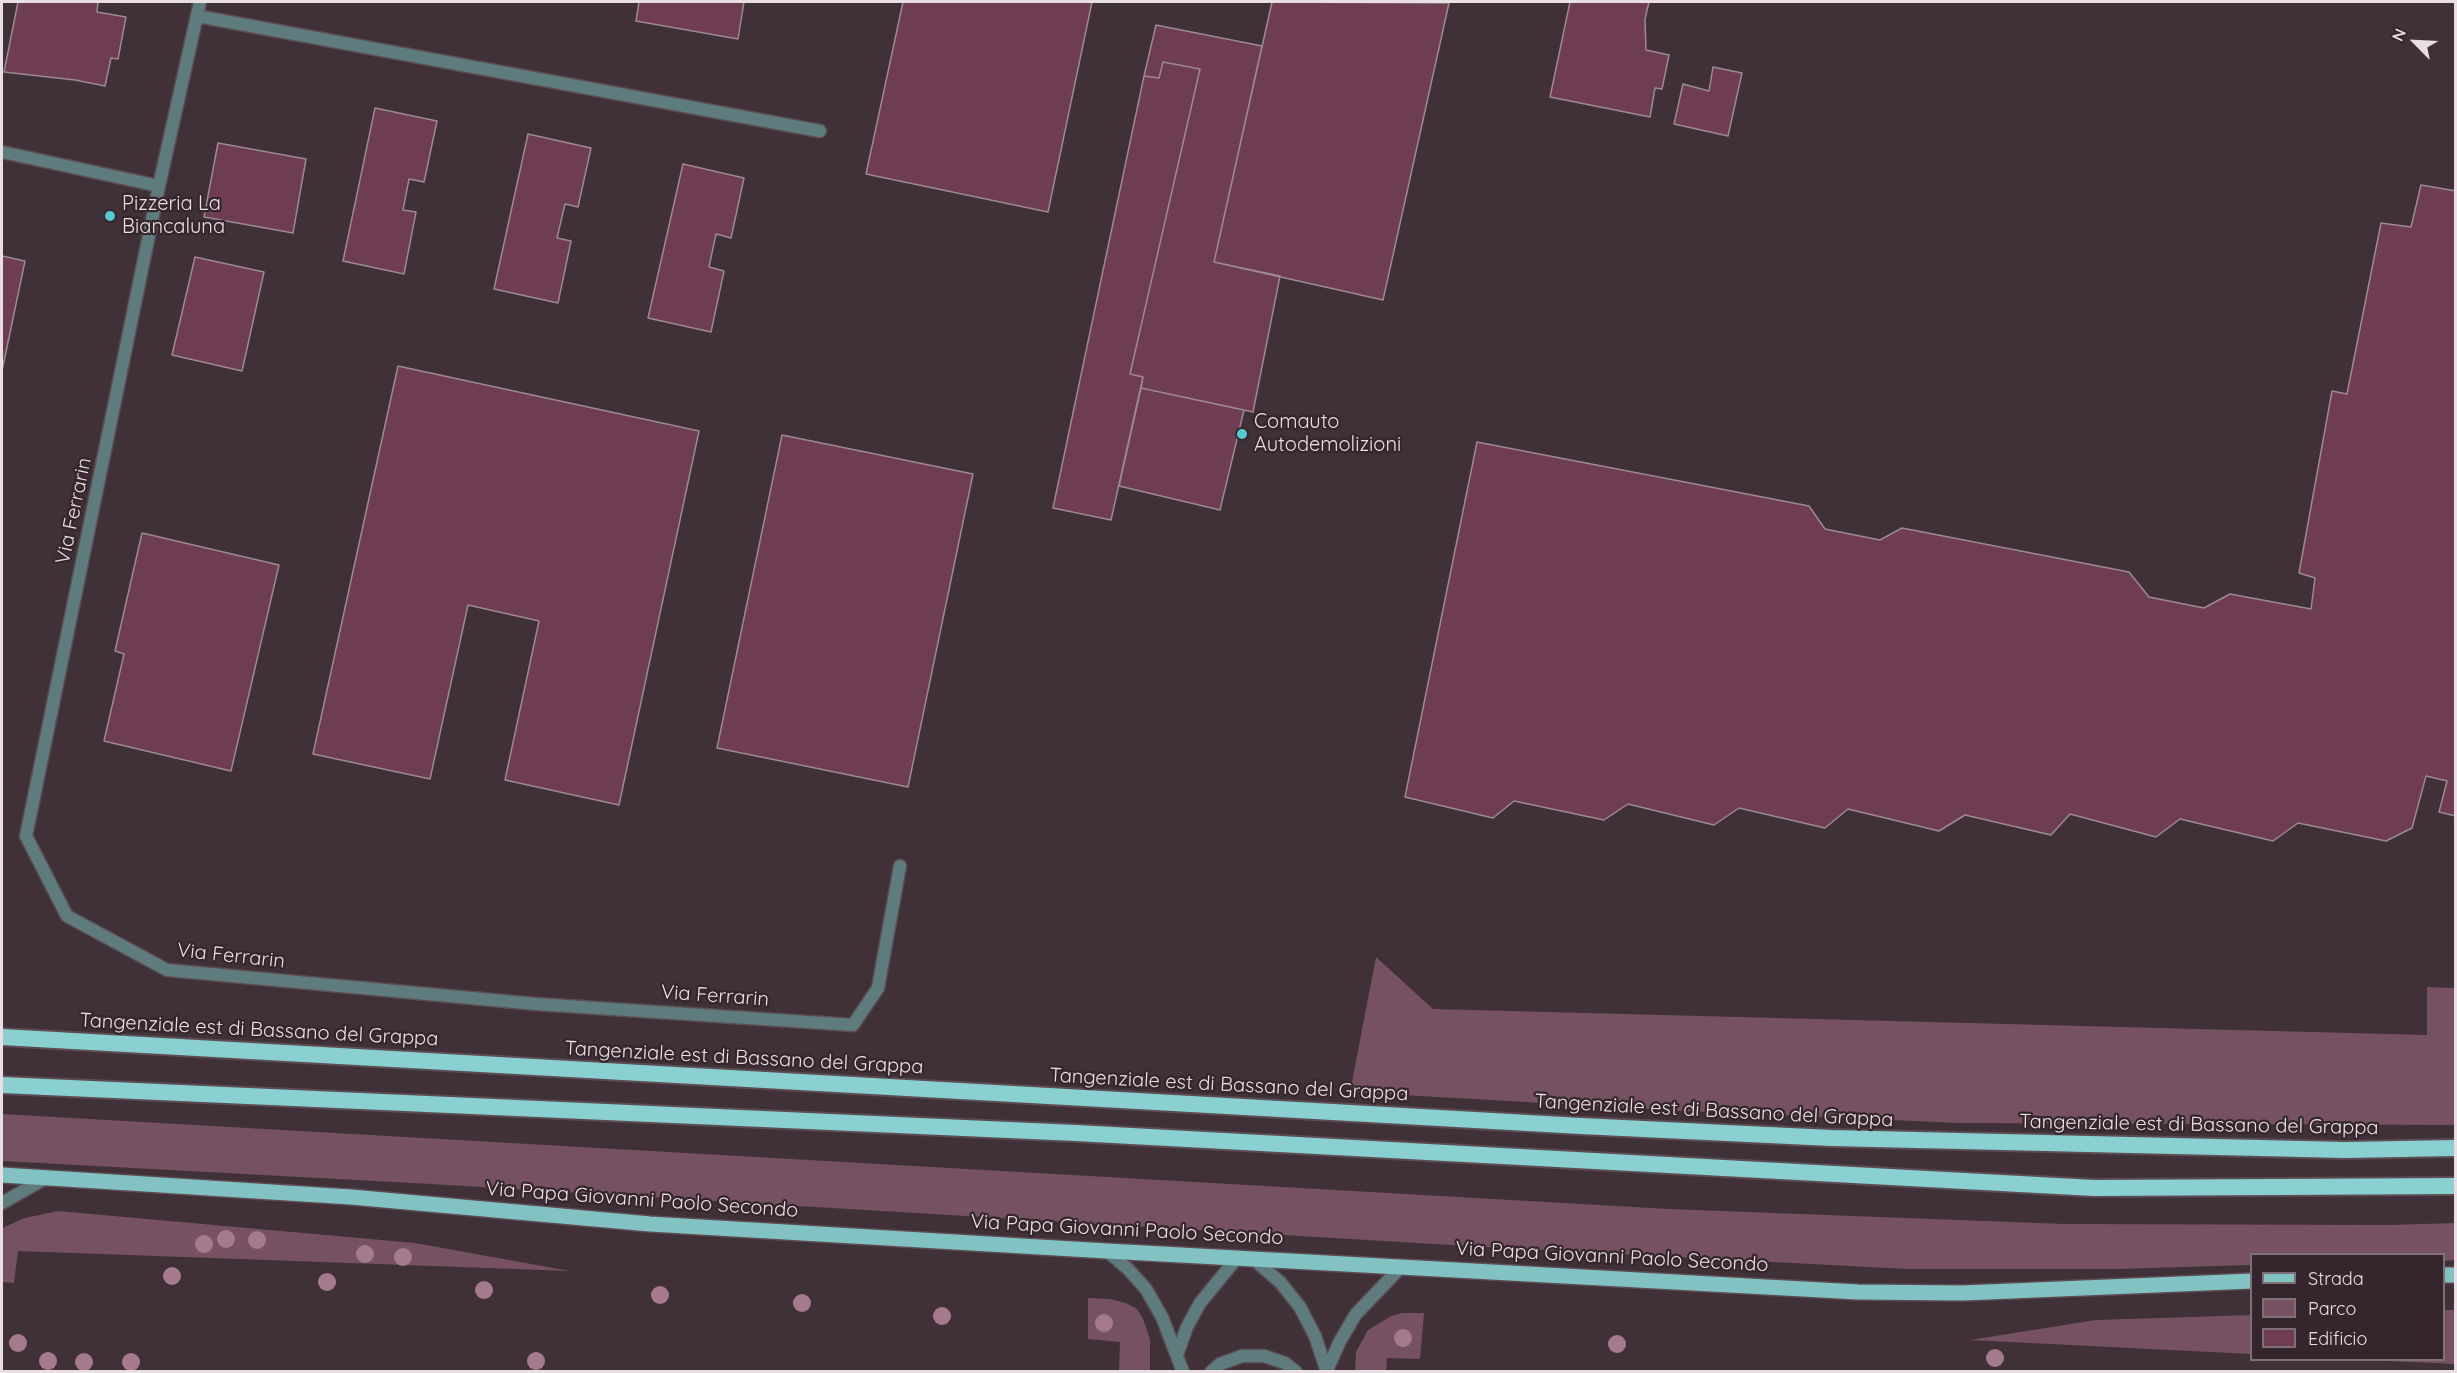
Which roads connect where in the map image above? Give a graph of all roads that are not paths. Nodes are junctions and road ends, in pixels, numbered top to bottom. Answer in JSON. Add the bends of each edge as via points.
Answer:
{"nodes":[{"id":1,"x":200,"y":2,"type":"edge"},
{"id":2,"x":197,"y":16,"type":"junction"},
{"id":3,"x":820,"y":131,"type":"dead end"},
{"id":4,"x":2,"y":152,"type":"edge"},
{"id":5,"x":159,"y":186,"type":"junction"},
{"id":6,"x":900,"y":866,"type":"dead end"},
{"id":7,"x":2,"y":1036,"type":"edge"},
{"id":8,"x":2,"y":1085,"type":"edge"},
{"id":9,"x":2456,"y":1148,"type":"edge"},
{"id":10,"x":2,"y":1175,"type":"edge"},
{"id":11,"x":46,"y":1178,"type":"junction"},
{"id":12,"x":2456,"y":1186,"type":"edge"},
{"id":13,"x":2,"y":1203,"type":"edge"},
{"id":14,"x":1107,"y":1251,"type":"junction"},
{"id":15,"x":1244,"y":1258,"type":"junction"},
{"id":16,"x":1402,"y":1266,"type":"junction"},
{"id":17,"x":2250,"y":1281,"type":"edge"},
{"id":18,"x":1178,"y":1352,"type":"junction"},
{"id":19,"x":1327,"y":1370,"type":"edge"},
{"id":20,"x":1183,"y":1371,"type":"edge"},
{"id":21,"x":1211,"y":1371,"type":"edge"},
{"id":22,"x":1296,"y":1371,"type":"edge"}],
"edges":[{"from":1,"to":2,"type":"street","name":"Via Ferrarin"},
{"from":2,"to":3,"type":"street"},
{"from":2,"to":5,"type":"street","name":"Via Ferrarin"},
{"from":4,"to":5,"type":"street"},
{"from":5,"to":6,"type":"street","name":"Via Ferrarin","via":[[26,836],[68,916],[167,970],[536,1004],[853,1025],[878,988]]},
{"from":7,"to":9,"type":"highway","name":"Tangenziale est di Bassano del Grappa","via":[[1820,1138],[2084,1146]]},
{"from":8,"to":12,"type":"highway","via":[[1076,1133],[2094,1188]]},
{"from":10,"to":11,"type":"main road","name":"Via Papa Giovanni Paolo Secondo"},
{"from":11,"to":13,"type":"street"},
{"from":11,"to":14,"type":"main road","name":"Via Papa Giovanni Paolo Secondo","via":[[351,1197],[650,1224]]},
{"from":14,"to":15,"type":"main road","name":"Via Papa Giovanni Paolo Secondo"},
{"from":14,"to":18,"type":"street","via":[[1146,1289]]},
{"from":15,"to":16,"type":"main road","name":"Via Papa Giovanni Paolo Secondo"},
{"from":15,"to":18,"type":"street","via":[[1200,1303]]},
{"from":15,"to":19,"type":"street","via":[[1280,1282],[1300,1307],[1316,1336]]},
{"from":16,"to":17,"type":"main road","name":"Via Papa Giovanni Paolo Secondo","via":[[1858,1292],[1940,1293]]},
{"from":16,"to":19,"type":"street","via":[[1356,1314]]},
{"from":18,"to":20,"type":"street"},
{"from":21,"to":22,"type":"street","via":[[1242,1356],[1264,1356]]}]}
